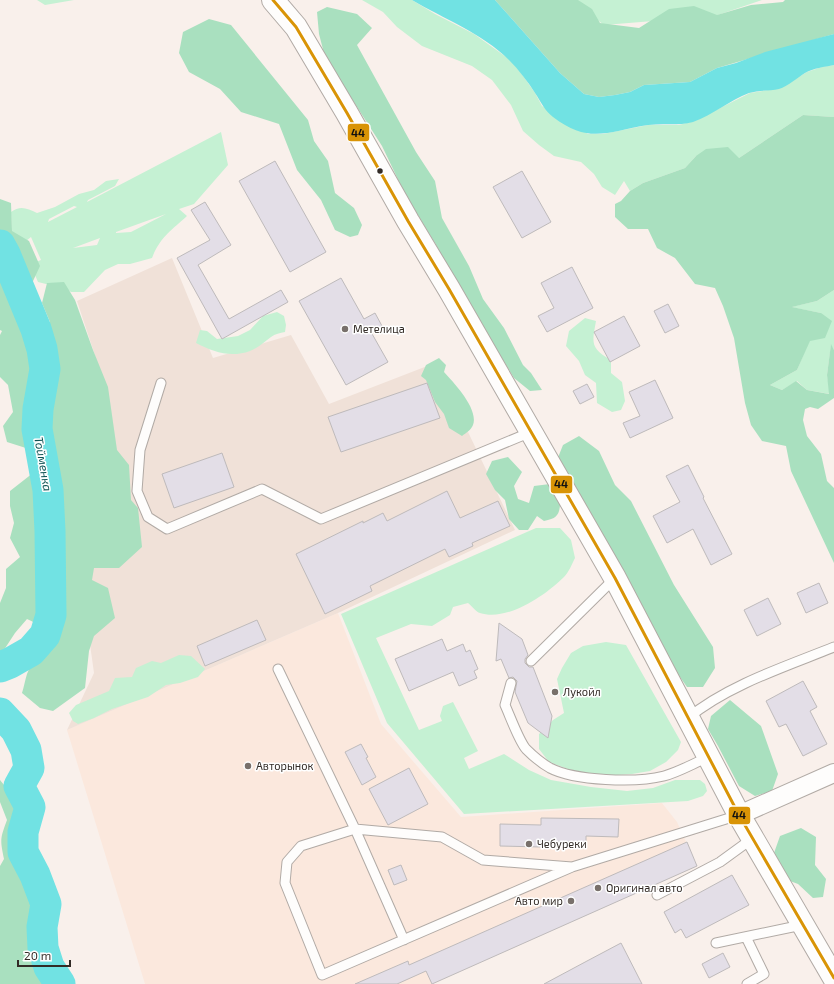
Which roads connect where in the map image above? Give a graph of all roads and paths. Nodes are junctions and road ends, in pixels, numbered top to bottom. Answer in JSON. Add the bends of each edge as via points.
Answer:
{"nodes":[{"id":1,"x":274,"y":0,"type":"edge"},
{"id":2,"x":160,"y":383,"type":"dead end"},
{"id":3,"x":531,"y":432,"type":"junction"},
{"id":4,"x":615,"y":578,"type":"junction"},
{"id":5,"x":834,"y":647,"type":"edge"},
{"id":6,"x":531,"y":661,"type":"dead end"},
{"id":7,"x":278,"y":669,"type":"dead end"},
{"id":8,"x":511,"y":683,"type":"dead end"},
{"id":9,"x":688,"y":718,"type":"junction"},
{"id":10,"x":709,"y":757,"type":"junction"},
{"id":11,"x":834,"y":773,"type":"edge"},
{"id":12,"x":739,"y":815,"type":"junction"},
{"id":13,"x":355,"y":829,"type":"junction"},
{"id":14,"x":753,"y":838,"type":"junction"},
{"id":15,"x":572,"y":868,"type":"junction"},
{"id":16,"x":657,"y":895,"type":"dead end"},
{"id":17,"x":804,"y":925,"type":"junction"},
{"id":18,"x":746,"y":937,"type":"junction"},
{"id":19,"x":404,"y":940,"type":"junction"},
{"id":20,"x":716,"y":943,"type":"dead end"},
{"id":21,"x":834,"y":978,"type":"edge"},
{"id":22,"x":747,"y":984,"type":"edge"}],
"edges":[{"from":1,"to":3,"type":"street","via":[[296,27]]},
{"from":2,"to":3,"type":"lane","via":[[140,450],[137,491],[148,518],[167,530],[262,489],[321,519]]},
{"from":3,"to":4,"type":"street"},
{"from":4,"to":6,"type":"lane"},
{"from":4,"to":9,"type":"street"},
{"from":5,"to":9,"type":"lane","via":[[756,678],[702,707]]},
{"from":7,"to":13,"type":"lane"},
{"from":8,"to":10,"type":"lane","via":[[505,705],[525,747],[550,768],[573,775],[608,780],[637,780],[664,776]]},
{"from":9,"to":10,"type":"street"},
{"from":10,"to":12,"type":"street"},
{"from":11,"to":12,"type":"street"},
{"from":12,"to":14,"type":"street"},
{"from":12,"to":15,"type":"lane"},
{"from":13,"to":15,"type":"lane","via":[[442,837],[483,860]]},
{"from":13,"to":19,"type":"lane"},
{"from":13,"to":19,"type":"lane","via":[[301,846],[287,862],[285,883],[322,975]]},
{"from":14,"to":16,"type":"lane","via":[[720,862]]},
{"from":14,"to":17,"type":"street"},
{"from":15,"to":19,"type":"lane"},
{"from":17,"to":18,"type":"lane"},
{"from":17,"to":21,"type":"street"},
{"from":18,"to":20,"type":"lane"},
{"from":18,"to":22,"type":"lane","via":[[764,974]]}]}
